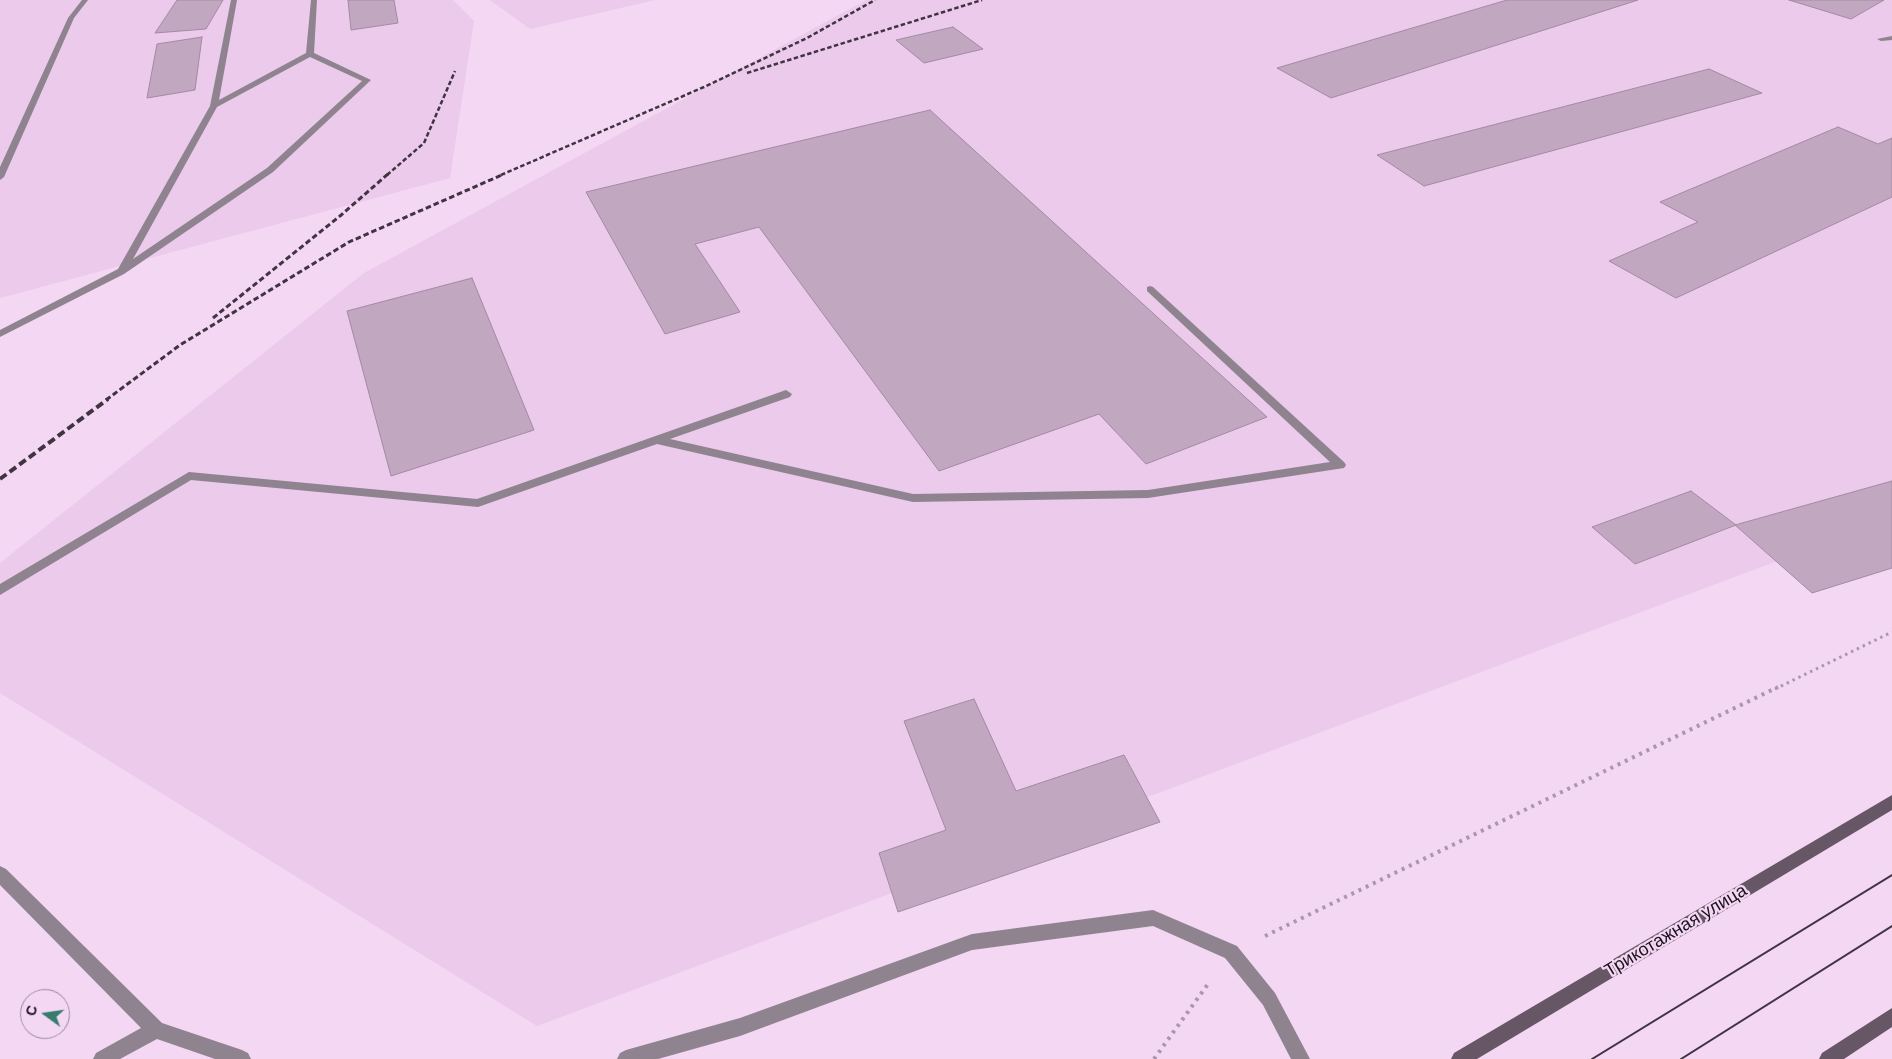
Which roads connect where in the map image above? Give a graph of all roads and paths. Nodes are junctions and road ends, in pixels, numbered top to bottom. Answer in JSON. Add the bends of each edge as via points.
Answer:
{"nodes":[{"id":1,"x":85,"y":0,"type":"edge"},
{"id":2,"x":234,"y":0,"type":"edge"},
{"id":3,"x":314,"y":0,"type":"edge"},
{"id":4,"x":1892,"y":38,"type":"edge"},
{"id":5,"x":1881,"y":39,"type":"dead end"},
{"id":6,"x":310,"y":54,"type":"junction"},
{"id":7,"x":214,"y":106,"type":"junction"},
{"id":8,"x":0,"y":177,"type":"edge"},
{"id":9,"x":121,"y":272,"type":"junction"},
{"id":10,"x":1150,"y":289,"type":"dead end"},
{"id":11,"x":0,"y":334,"type":"edge"},
{"id":12,"x":786,"y":394,"type":"dead end"},
{"id":13,"x":657,"y":440,"type":"junction"},
{"id":14,"x":0,"y":590,"type":"edge"},
{"id":15,"x":1892,"y":632,"type":"edge"},
{"id":16,"x":1892,"y":802,"type":"edge"},
{"id":17,"x":0,"y":874,"type":"edge"},
{"id":18,"x":1231,"y":952,"type":"junction"},
{"id":19,"x":1892,"y":1017,"type":"edge"},
{"id":20,"x":156,"y":1030,"type":"junction"},
{"id":21,"x":102,"y":1059,"type":"edge"},
{"id":22,"x":242,"y":1059,"type":"edge"},
{"id":23,"x":626,"y":1059,"type":"edge"},
{"id":24,"x":1154,"y":1059,"type":"edge"},
{"id":25,"x":1301,"y":1059,"type":"edge"},
{"id":26,"x":1460,"y":1059,"type":"edge"},
{"id":27,"x":1828,"y":1059,"type":"edge"}],
"edges":[{"from":1,"to":8,"type":"lane","via":[[71,18]]},
{"from":2,"to":7,"type":"lane"},
{"from":3,"to":6,"type":"lane"},
{"from":4,"to":5,"type":"lane"},
{"from":6,"to":7,"type":"lane"},
{"from":6,"to":9,"type":"lane","via":[[367,80],[270,170]]},
{"from":7,"to":9,"type":"lane"},
{"from":9,"to":11,"type":"lane"},
{"from":10,"to":13,"type":"lane","via":[[1340,465],[1148,494],[913,498]]},
{"from":12,"to":13,"type":"lane"},
{"from":13,"to":14,"type":"lane","via":[[478,503],[189,476]]},
{"from":15,"to":18,"type":"path"},
{"from":16,"to":26,"type":"main road","name":"Трикотажная улица"},
{"from":17,"to":20,"type":"lane"},
{"from":18,"to":23,"type":"lane","via":[[1153,918],[972,942],[740,1027]]},
{"from":18,"to":24,"type":"path"},
{"from":18,"to":25,"type":"lane","via":[[1269,999]]},
{"from":19,"to":27,"type":"main road"},
{"from":20,"to":21,"type":"lane"},
{"from":20,"to":22,"type":"lane"}]}
